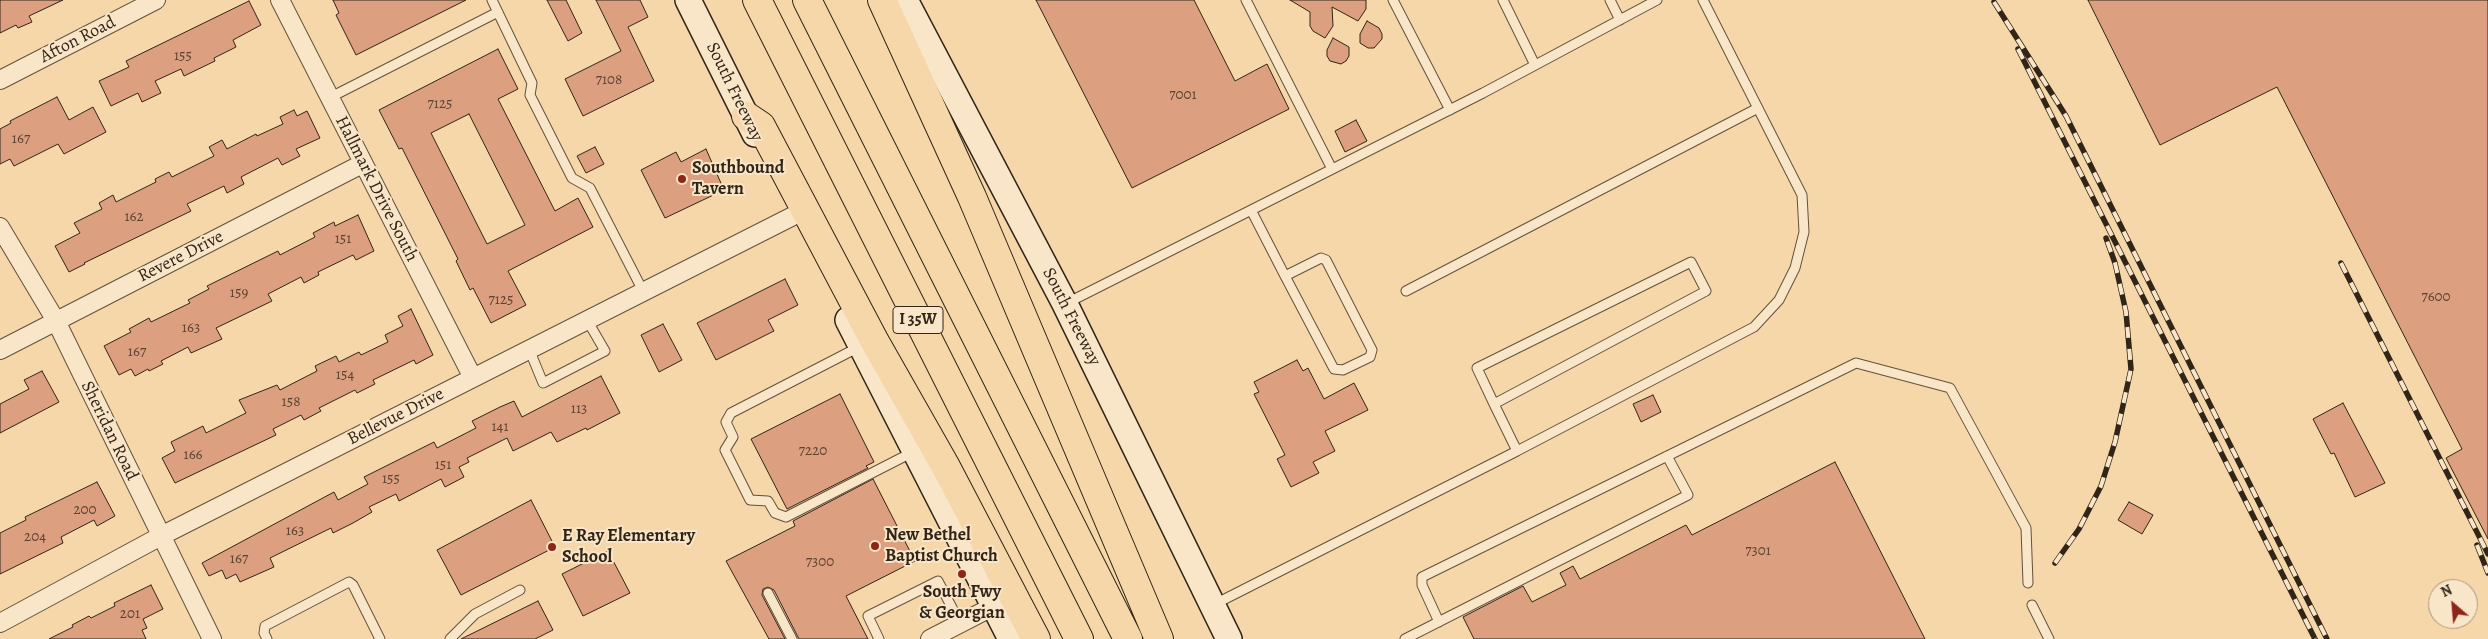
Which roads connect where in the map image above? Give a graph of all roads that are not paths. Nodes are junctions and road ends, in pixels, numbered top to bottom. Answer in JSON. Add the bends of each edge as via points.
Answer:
{"nodes":[{"id":1,"x":156,"y":0,"type":"edge"},
{"id":2,"x":280,"y":0,"type":"edge"},
{"id":3,"x":492,"y":0,"type":"edge"},
{"id":4,"x":688,"y":0,"type":"edge"},
{"id":5,"x":757,"y":0,"type":"edge"},
{"id":6,"x":807,"y":0,"type":"edge"},
{"id":7,"x":882,"y":0,"type":"edge"},
{"id":8,"x":904,"y":0,"type":"edge"},
{"id":9,"x":1246,"y":0,"type":"edge"},
{"id":10,"x":1392,"y":0,"type":"edge"},
{"id":11,"x":1503,"y":0,"type":"edge"},
{"id":12,"x":1610,"y":0,"type":"edge"},
{"id":13,"x":1657,"y":0,"type":"edge"},
{"id":14,"x":1703,"y":0,"type":"edge"},
{"id":15,"x":498,"y":12,"type":"junction"},
{"id":16,"x":1620,"y":20,"type":"junction"},
{"id":17,"x":1535,"y":65,"type":"junction"},
{"id":18,"x":0,"y":80,"type":"edge"},
{"id":19,"x":329,"y":98,"type":"junction"},
{"id":20,"x":1758,"y":108,"type":"junction"},
{"id":21,"x":1450,"y":110,"type":"junction"},
{"id":22,"x":746,"y":116,"type":"junction"},
{"id":23,"x":362,"y":164,"type":"junction"},
{"id":24,"x":1332,"y":169,"type":"junction"},
{"id":25,"x":1250,"y":210,"type":"junction"},
{"id":26,"x":796,"y":216,"type":"junction"},
{"id":27,"x":0,"y":227,"type":"edge"},
{"id":28,"x":1285,"y":276,"type":"junction"},
{"id":29,"x":643,"y":291,"type":"junction"},
{"id":30,"x":1406,"y":291,"type":"dead end"},
{"id":31,"x":1065,"y":304,"type":"junction"},
{"id":32,"x":587,"y":320,"type":"junction"},
{"id":33,"x":56,"y":321,"type":"junction"},
{"id":34,"x":862,"y":346,"type":"junction"},
{"id":35,"x":529,"y":349,"type":"junction"},
{"id":36,"x":0,"y":350,"type":"edge"},
{"id":37,"x":473,"y":378,"type":"junction"},
{"id":38,"x":1494,"y":404,"type":"junction"},
{"id":39,"x":915,"y":451,"type":"junction"},
{"id":40,"x":1517,"y":451,"type":"junction"},
{"id":41,"x":1667,"y":456,"type":"junction"},
{"id":42,"x":161,"y":536,"type":"junction"},
{"id":43,"x":2028,"y":583,"type":"dead end"},
{"id":44,"x":520,"y":590,"type":"dead end"},
{"id":45,"x":768,"y":593,"type":"dead end"},
{"id":46,"x":2032,"y":604,"type":"dead end"},
{"id":47,"x":1212,"y":605,"type":"junction"},
{"id":48,"x":994,"y":606,"type":"junction"},
{"id":49,"x":1439,"y":622,"type":"junction"},
{"id":50,"x":0,"y":624,"type":"edge"},
{"id":51,"x":945,"y":633,"type":"edge"},
{"id":52,"x":212,"y":639,"type":"edge"},
{"id":53,"x":267,"y":639,"type":"edge"},
{"id":54,"x":380,"y":639,"type":"edge"},
{"id":55,"x":450,"y":639,"type":"edge"},
{"id":56,"x":792,"y":639,"type":"edge"},
{"id":57,"x":880,"y":639,"type":"edge"},
{"id":58,"x":1011,"y":639,"type":"edge"},
{"id":59,"x":1036,"y":639,"type":"edge"},
{"id":60,"x":1079,"y":639,"type":"edge"},
{"id":61,"x":1128,"y":639,"type":"edge"},
{"id":62,"x":1159,"y":639,"type":"edge"},
{"id":63,"x":1229,"y":639,"type":"edge"},
{"id":64,"x":1405,"y":639,"type":"edge"},
{"id":65,"x":2049,"y":639,"type":"edge"}],
"edges":[{"from":1,"to":18,"type":"street","name":"Afton Road"},
{"from":2,"to":19,"type":"street","name":"Hallmark Drive South"},
{"from":3,"to":15,"type":"lane"},
{"from":4,"to":22,"type":"main road","name":"South Freeway"},
{"from":5,"to":60,"type":"highway","number":"I 35W"},
{"from":6,"to":61,"type":"highway","number":"I 35W"},
{"from":7,"to":62,"type":"highway","via":[[972,197]]},
{"from":8,"to":31,"type":"main road","name":"South Freeway"},
{"from":9,"to":24,"type":"lane"},
{"from":10,"to":21,"type":"lane"},
{"from":11,"to":17,"type":"lane"},
{"from":12,"to":16,"type":"lane"},
{"from":13,"to":16,"type":"lane"},
{"from":14,"to":20,"type":"lane"},
{"from":15,"to":19,"type":"lane"},
{"from":15,"to":29,"type":"lane","via":[[532,83],[530,95],[572,178],[590,188]]},
{"from":16,"to":17,"type":"lane"},
{"from":17,"to":21,"type":"lane"},
{"from":19,"to":23,"type":"street","name":"Hallmark Drive South"},
{"from":20,"to":30,"type":"lane"},
{"from":20,"to":40,"type":"lane","via":[[1802,195],[1804,232],[1796,268],[1779,300],[1754,328]]},
{"from":21,"to":24,"type":"lane"},
{"from":22,"to":26,"type":"main road","name":"South Freeway"},
{"from":22,"to":59,"type":"highway","via":[[761,126]]},
{"from":23,"to":33,"type":"street","name":"Revere Drive"},
{"from":23,"to":37,"type":"street","name":"Hallmark Drive South"},
{"from":24,"to":25,"type":"lane"},
{"from":25,"to":28,"type":"lane"},
{"from":25,"to":31,"type":"lane"},
{"from":26,"to":29,"type":"street","name":"Bellevue Drive"},
{"from":26,"to":34,"type":"main road","name":"South Freeway"},
{"from":27,"to":33,"type":"street","name":"Sheridan Road"},
{"from":28,"to":28,"type":"lane","via":[[1334,370],[1343,370],[1370,357],[1372,350],[1326,260],[1321,258]]},
{"from":29,"to":32,"type":"street","name":"Bellevue Drive"},
{"from":31,"to":47,"type":"main road","name":"South Freeway"},
{"from":32,"to":35,"type":"street","name":"Bellevue Drive"},
{"from":32,"to":35,"type":"lane","via":[[605,351],[543,383]]},
{"from":33,"to":36,"type":"street","name":"Revere Drive"},
{"from":33,"to":42,"type":"street","name":"Sheridan Road"},
{"from":34,"to":39,"type":"main road","name":"South Freeway"},
{"from":34,"to":39,"type":"lane","via":[[731,413],[726,422],[733,437],[725,450],[750,500],[768,501],[775,513],[786,517]]},
{"from":35,"to":37,"type":"street","name":"Bellevue Drive"},
{"from":37,"to":42,"type":"street","name":"Bellevue Drive"},
{"from":38,"to":38,"type":"lane","via":[[1477,368],[1690,262],[1706,291]]},
{"from":38,"to":40,"type":"lane"},
{"from":39,"to":48,"type":"main road","name":"South Freeway"},
{"from":40,"to":47,"type":"lane"},
{"from":41,"to":43,"type":"lane","via":[[1856,363],[1950,388],[2026,528]]},
{"from":41,"to":49,"type":"lane","via":[[1422,577],[1422,585]]},
{"from":41,"to":49,"type":"lane","via":[[1688,496]]},
{"from":42,"to":50,"type":"street","name":"Bellevue Drive"},
{"from":42,"to":52,"type":"street","name":"Sheridan Road"},
{"from":44,"to":55,"type":"lane","via":[[475,614]]},
{"from":45,"to":56,"type":"lane"},
{"from":46,"to":65,"type":"lane"},
{"from":47,"to":63,"type":"main road","name":"South Freeway"},
{"from":48,"to":51,"type":"street"},
{"from":48,"to":58,"type":"main road","name":"South Freeway"},
{"from":49,"to":64,"type":"lane"},
{"from":51,"to":57,"type":"lane","via":[[938,581],[868,616]]},
{"from":53,"to":54,"type":"lane","via":[[265,626],[348,582],[353,585]]}]}
